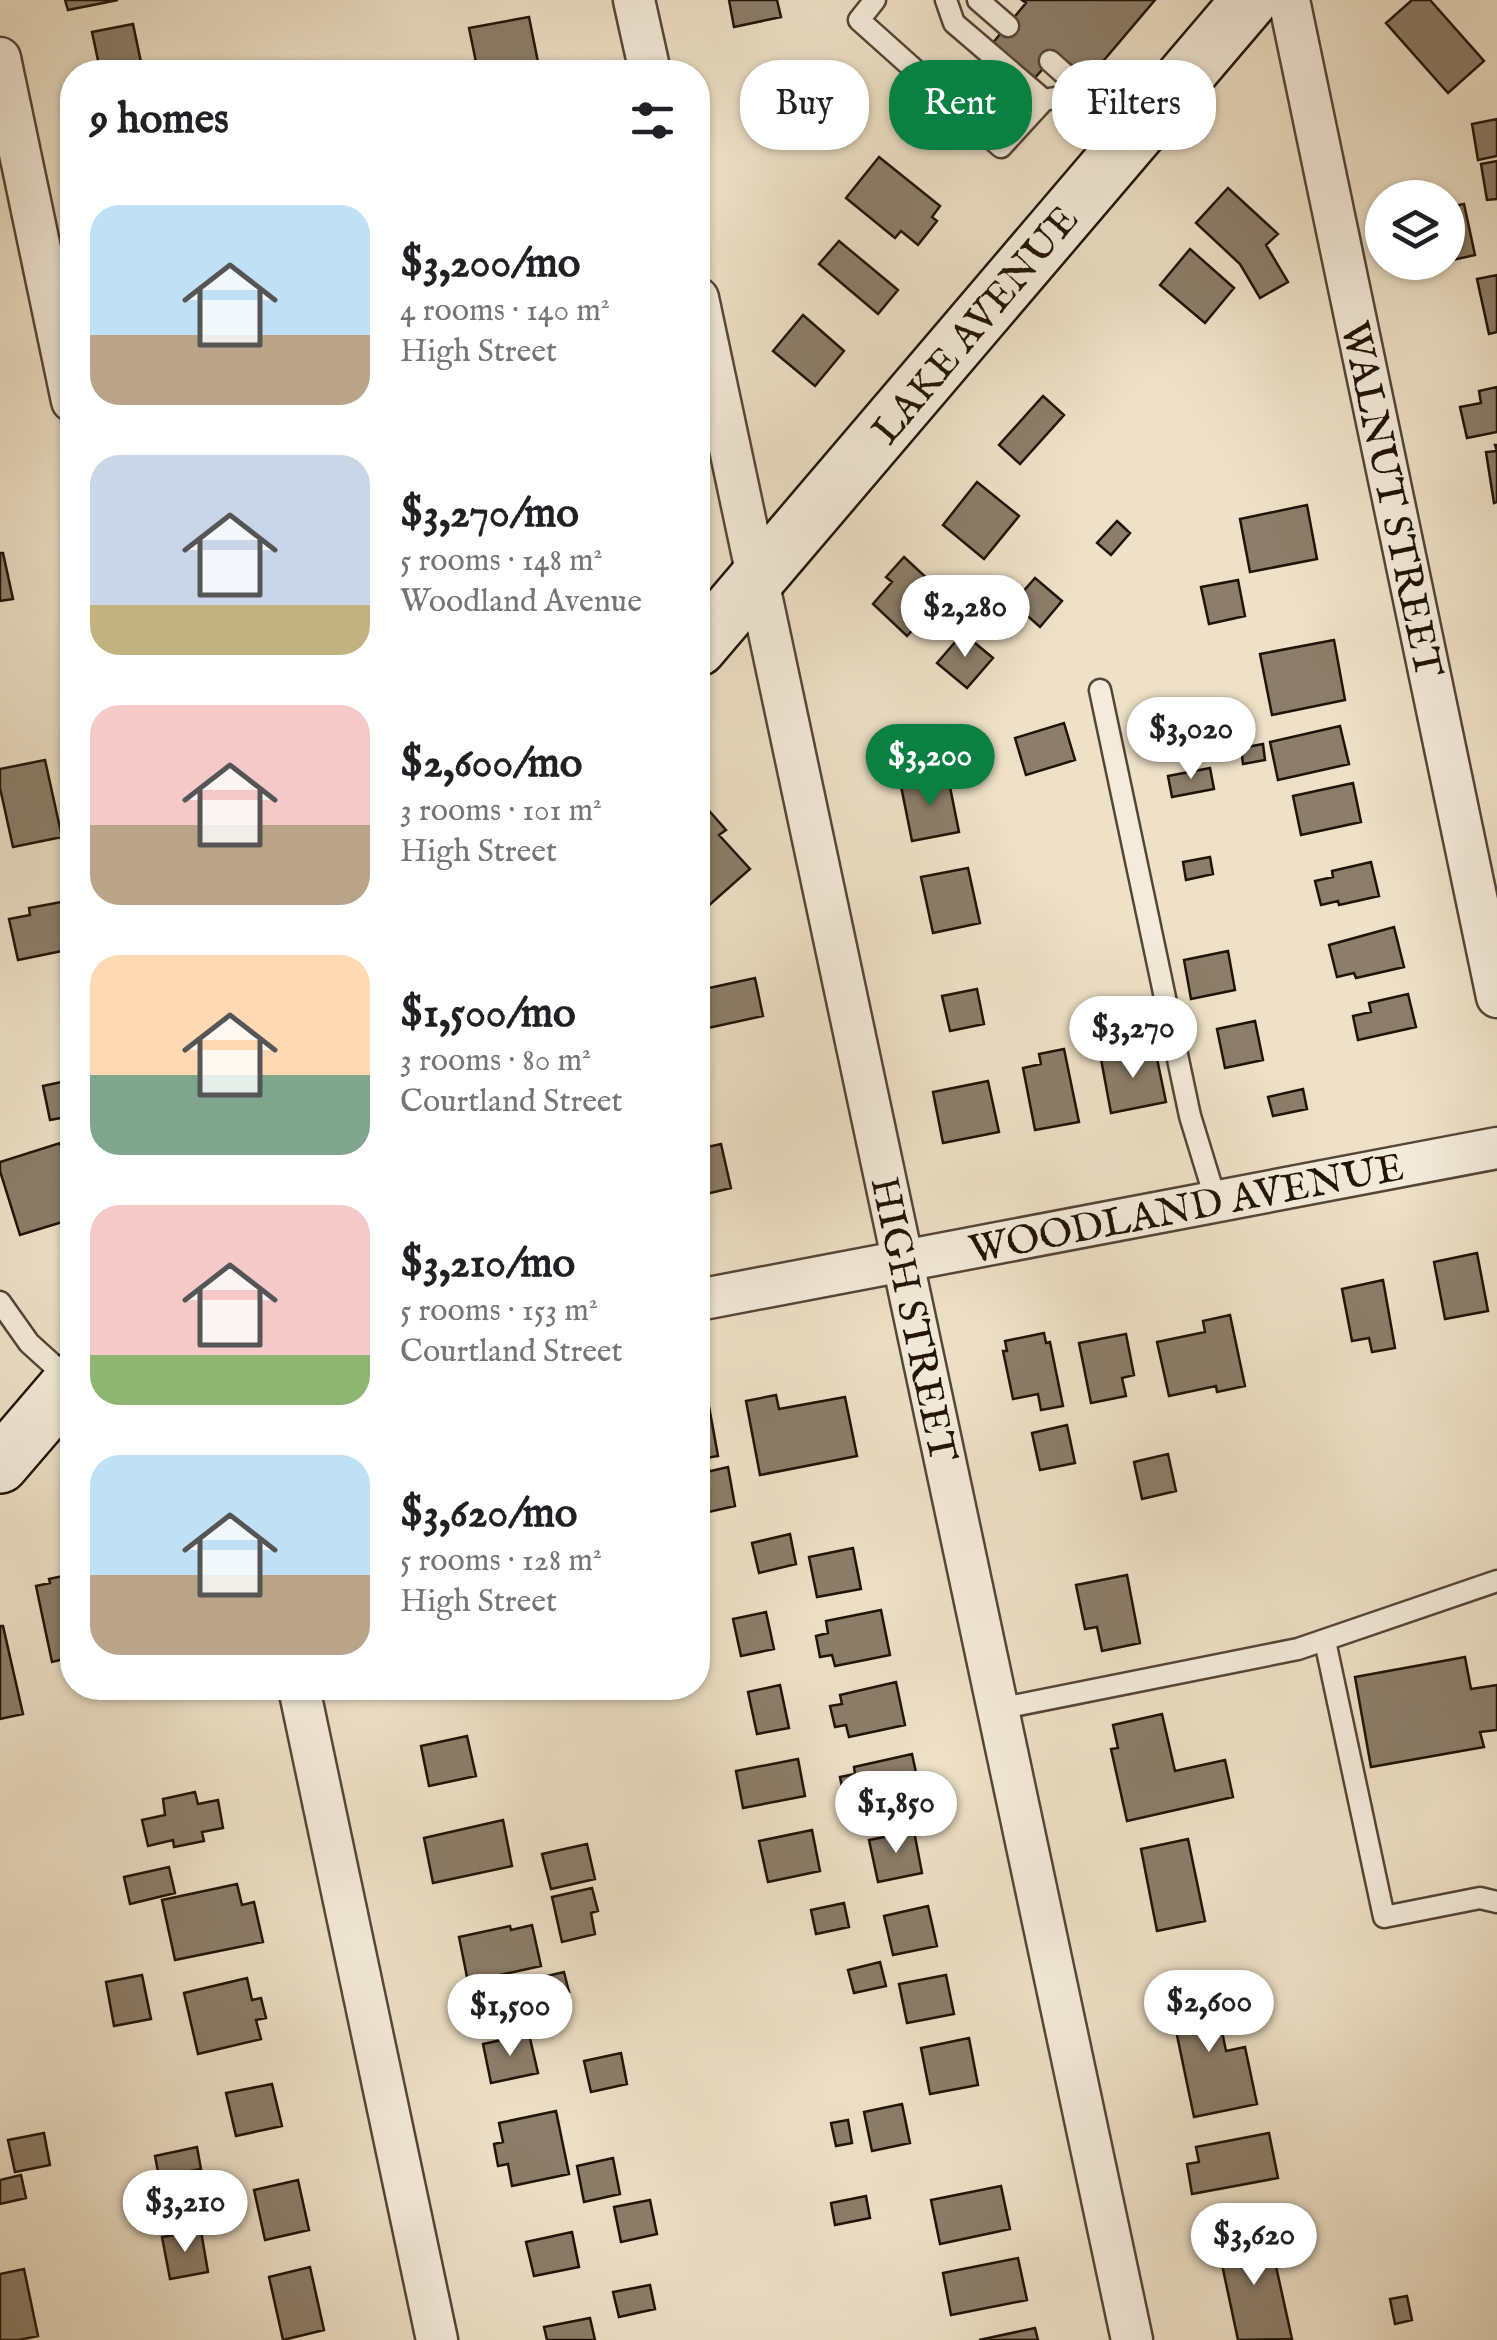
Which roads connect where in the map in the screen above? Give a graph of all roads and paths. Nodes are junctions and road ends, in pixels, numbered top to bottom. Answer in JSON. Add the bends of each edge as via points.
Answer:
{"nodes":[{"id":1,"x":634,"y":0,"type":"edge"},
{"id":2,"x":876,"y":0,"type":"edge"},
{"id":3,"x":946,"y":0,"type":"edge"},
{"id":4,"x":978,"y":0,"type":"edge"},
{"id":5,"x":1250,"y":0,"type":"edge"},
{"id":6,"x":1289,"y":0,"type":"edge"},
{"id":7,"x":1008,"y":26,"type":"dead end"},
{"id":8,"x":0,"y":58,"type":"edge"},
{"id":9,"x":647,"y":60,"type":"edge"},
{"id":10,"x":1199,"y":60,"type":"edge"},
{"id":11,"x":1052,"y":98,"type":"edge"},
{"id":12,"x":1044,"y":100,"type":"junction"},
{"id":13,"x":1123,"y":150,"type":"edge"},
{"id":14,"x":60,"y":344,"type":"edge"},
{"id":15,"x":710,"y":355,"type":"edge"},
{"id":16,"x":757,"y":579,"type":"junction"},
{"id":17,"x":710,"y":634,"type":"edge"},
{"id":18,"x":1100,"y":690,"type":"dead end"},
{"id":19,"x":1497,"y":997,"type":"edge"},
{"id":20,"x":1497,"y":1148,"type":"edge"},
{"id":21,"x":1216,"y":1202,"type":"junction"},
{"id":22,"x":902,"y":1260,"type":"junction"},
{"id":23,"x":710,"y":1298,"type":"edge"},
{"id":24,"x":0,"y":1302,"type":"edge"},
{"id":25,"x":60,"y":1371,"type":"edge"},
{"id":26,"x":54,"y":1421,"type":"edge"},
{"id":27,"x":0,"y":1465,"type":"edge"},
{"id":28,"x":1497,"y":1581,"type":"edge"},
{"id":29,"x":1325,"y":1641,"type":"junction"},
{"id":30,"x":302,"y":1700,"type":"edge"},
{"id":31,"x":998,"y":1709,"type":"junction"},
{"id":32,"x":1497,"y":1902,"type":"edge"},
{"id":33,"x":438,"y":2340,"type":"edge"},
{"id":34,"x":1132,"y":2340,"type":"edge"}],
"edges":[{"from":1,"to":9,"type":"street"},
{"from":2,"to":12,"type":"lane","via":[[859,20],[1001,147]]},
{"from":3,"to":12,"type":"lane","via":[[954,23]]},
{"from":4,"to":7,"type":"lane"},
{"from":5,"to":10,"type":"street","name":"LAKE AVENUE"},
{"from":6,"to":19,"type":"street","name":"WALNUT STREET"},
{"from":8,"to":14,"type":"street"},
{"from":11,"to":12,"type":"lane"},
{"from":13,"to":16,"type":"street","name":"LAKE AVENUE"},
{"from":15,"to":16,"type":"street","name":"HIGH STREET"},
{"from":16,"to":17,"type":"street","name":"LAKE AVENUE"},
{"from":16,"to":22,"type":"street","name":"HIGH STREET"},
{"from":18,"to":21,"type":"lane","via":[[1190,1116]]},
{"from":20,"to":21,"type":"street","name":"WOODLAND AVENUE"},
{"from":21,"to":22,"type":"street","name":"WOODLAND AVENUE"},
{"from":22,"to":23,"type":"street","name":"WOODLAND AVENUE"},
{"from":22,"to":31,"type":"street","name":"HIGH STREET"},
{"from":24,"to":25,"type":"lane"},
{"from":26,"to":27,"type":"street"},
{"from":28,"to":29,"type":"lane"},
{"from":29,"to":31,"type":"lane"},
{"from":29,"to":32,"type":"lane","via":[[1384,1917],[1480,1898]]},
{"from":30,"to":33,"type":"street"},
{"from":31,"to":34,"type":"street","name":"HIGH STREET"}]}
